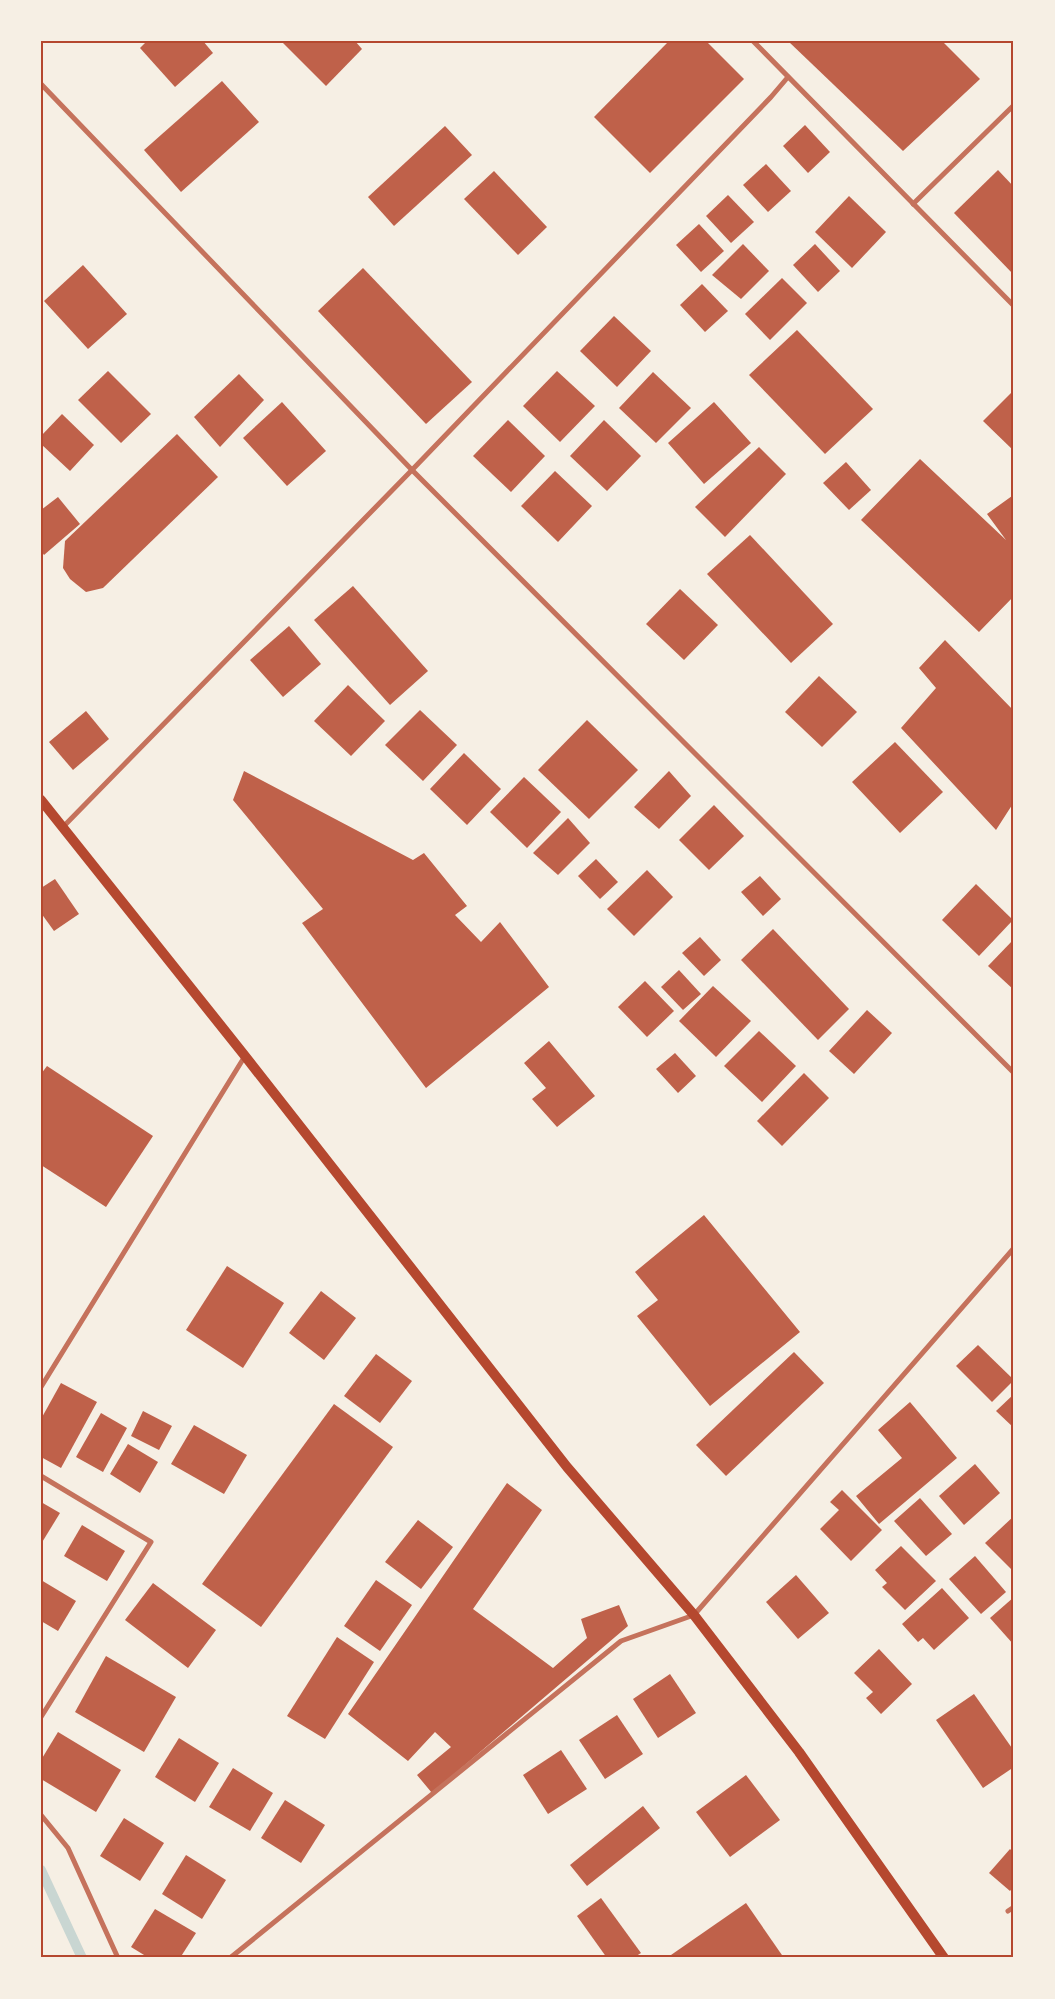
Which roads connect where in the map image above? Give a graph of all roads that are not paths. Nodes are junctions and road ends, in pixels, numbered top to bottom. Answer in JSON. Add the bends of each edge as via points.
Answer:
{"nodes":[{"id":1,"x":753,"y":41,"type":"edge"},
{"id":2,"x":788,"y":77,"type":"junction"},
{"id":3,"x":41,"y":84,"type":"edge"},
{"id":4,"x":1014,"y":105,"type":"edge"},
{"id":5,"x":913,"y":204,"type":"junction"},
{"id":6,"x":1014,"y":306,"type":"edge"},
{"id":7,"x":412,"y":470,"type":"junction"},
{"id":8,"x":41,"y":800,"type":"edge"},
{"id":9,"x":62,"y":828,"type":"junction"},
{"id":10,"x":245,"y":1056,"type":"junction"},
{"id":11,"x":1014,"y":1073,"type":"edge"},
{"id":12,"x":1014,"y":1248,"type":"edge"},
{"id":13,"x":41,"y":1387,"type":"edge"},
{"id":14,"x":41,"y":1476,"type":"edge"},
{"id":15,"x":694,"y":1615,"type":"junction"},
{"id":16,"x":41,"y":1717,"type":"edge"},
{"id":17,"x":41,"y":1815,"type":"edge"},
{"id":18,"x":1014,"y":1907,"type":"edge"},
{"id":19,"x":1008,"y":1911,"type":"dead end"},
{"id":20,"x":118,"y":1958,"type":"edge"},
{"id":21,"x":230,"y":1958,"type":"edge"},
{"id":22,"x":944,"y":1958,"type":"edge"}],
"edges":[{"from":1,"to":2,"type":"street"},
{"from":2,"to":5,"type":"street"},
{"from":2,"to":7,"type":"street"},
{"from":3,"to":7,"type":"street"},
{"from":4,"to":5,"type":"street"},
{"from":5,"to":6,"type":"street"},
{"from":7,"to":9,"type":"street"},
{"from":7,"to":11,"type":"street"},
{"from":8,"to":9,"type":"main road"},
{"from":9,"to":10,"type":"main road"},
{"from":10,"to":13,"type":"street"},
{"from":10,"to":15,"type":"main road","via":[[567,1467]]},
{"from":12,"to":15,"type":"street"},
{"from":14,"to":16,"type":"street","via":[[151,1542]]},
{"from":15,"to":21,"type":"street","via":[[621,1641]]},
{"from":15,"to":22,"type":"main road","via":[[798,1752]]},
{"from":17,"to":20,"type":"street","via":[[68,1848]]},
{"from":18,"to":19,"type":"street"}]}
